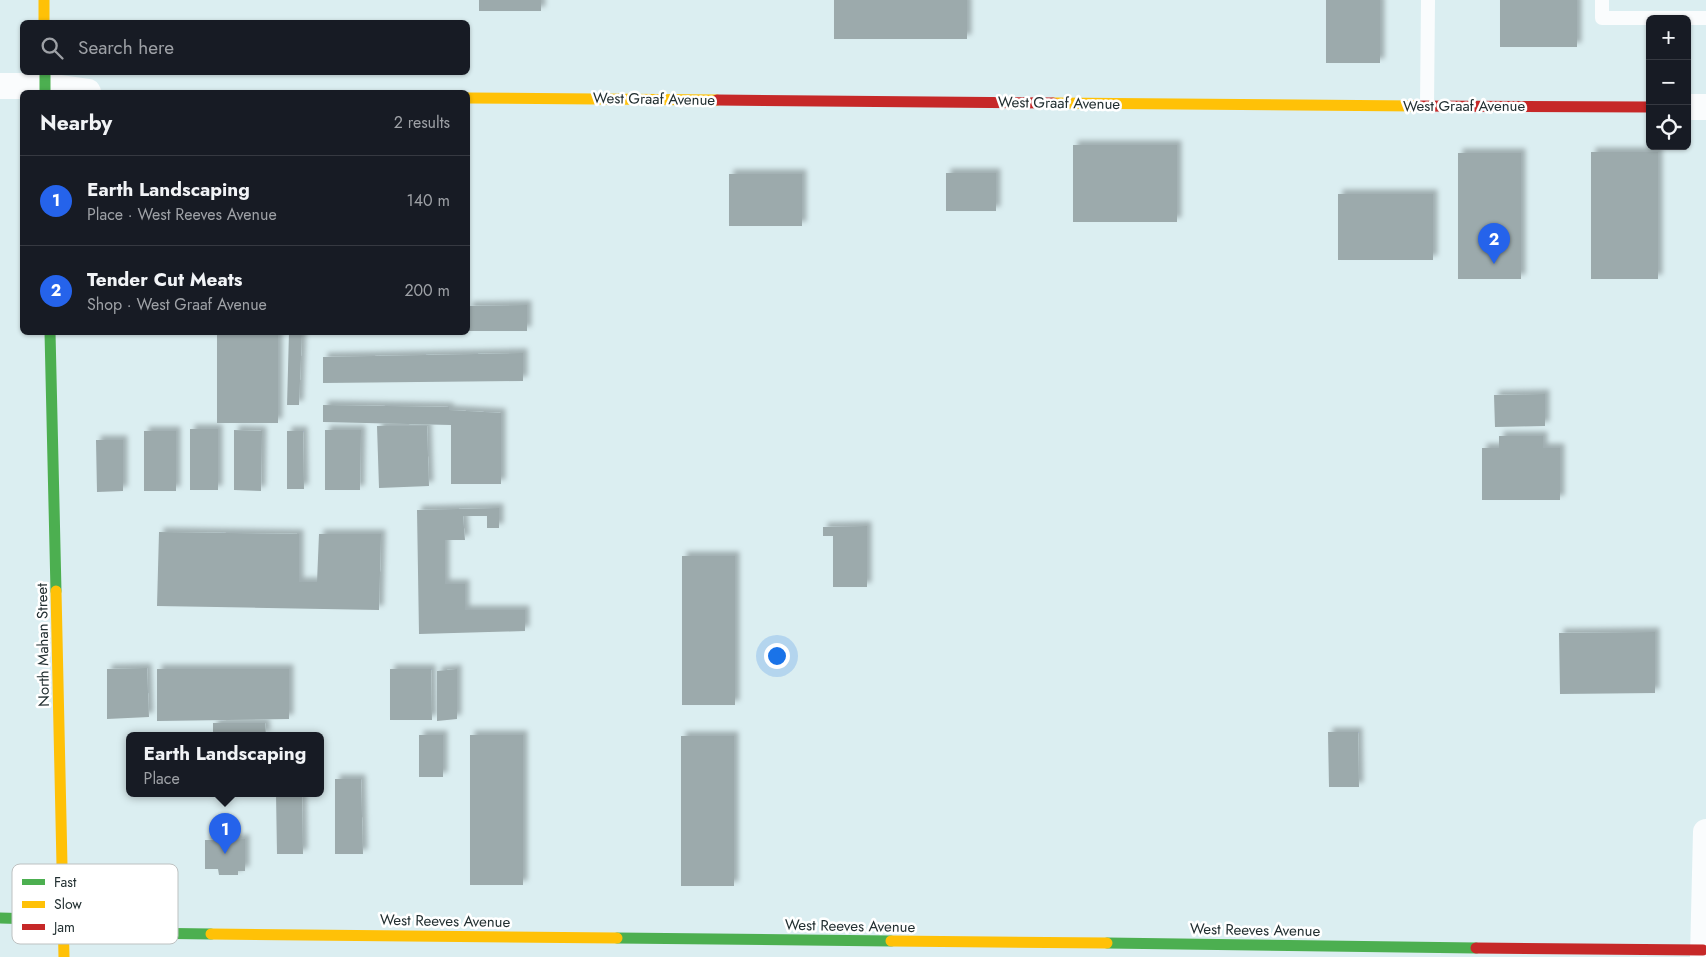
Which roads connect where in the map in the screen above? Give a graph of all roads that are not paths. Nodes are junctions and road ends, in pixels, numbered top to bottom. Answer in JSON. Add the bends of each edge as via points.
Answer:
{"nodes":[{"id":1,"x":44,"y":0,"type":"edge"},
{"id":2,"x":1428,"y":0,"type":"edge"},
{"id":3,"x":1602,"y":0,"type":"edge"},
{"id":4,"x":1706,"y":18,"type":"edge"},
{"id":5,"x":44,"y":20,"type":"edge"},
{"id":6,"x":45,"y":84,"type":"edge"},
{"id":7,"x":0,"y":86,"type":"edge"},
{"id":8,"x":77,"y":90,"type":"edge"},
{"id":9,"x":470,"y":98,"type":"edge"},
{"id":10,"x":1427,"y":106,"type":"junction"},
{"id":11,"x":1646,"y":107,"type":"edge"},
{"id":12,"x":1691,"y":107,"type":"edge"},
{"id":13,"x":1706,"y":107,"type":"edge"},
{"id":14,"x":50,"y":335,"type":"edge"},
{"id":15,"x":1706,"y":832,"type":"edge"},
{"id":16,"x":62,"y":864,"type":"edge"},
{"id":17,"x":178,"y":933,"type":"edge"},
{"id":18,"x":64,"y":944,"type":"edge"},
{"id":19,"x":1703,"y":953,"type":"edge"},
{"id":20,"x":64,"y":957,"type":"edge"}],
"edges":[{"from":1,"to":5,"type":"street"},
{"from":2,"to":10,"type":"lane"},
{"from":3,"to":4,"type":"lane","via":[[1602,18]]},
{"from":6,"to":7,"type":"street"},
{"from":6,"to":8,"type":"street"},
{"from":9,"to":10,"type":"street","name":"West Graaf Avenue"},
{"from":10,"to":11,"type":"street","name":"West Graaf Avenue"},
{"from":12,"to":13,"type":"street"},
{"from":14,"to":16,"type":"street","name":"North Mahan Street"},
{"from":15,"to":19,"type":"street"},
{"from":17,"to":19,"type":"street","name":"West Reeves Avenue"},
{"from":18,"to":20,"type":"street","name":"North Mahan Street"}]}
